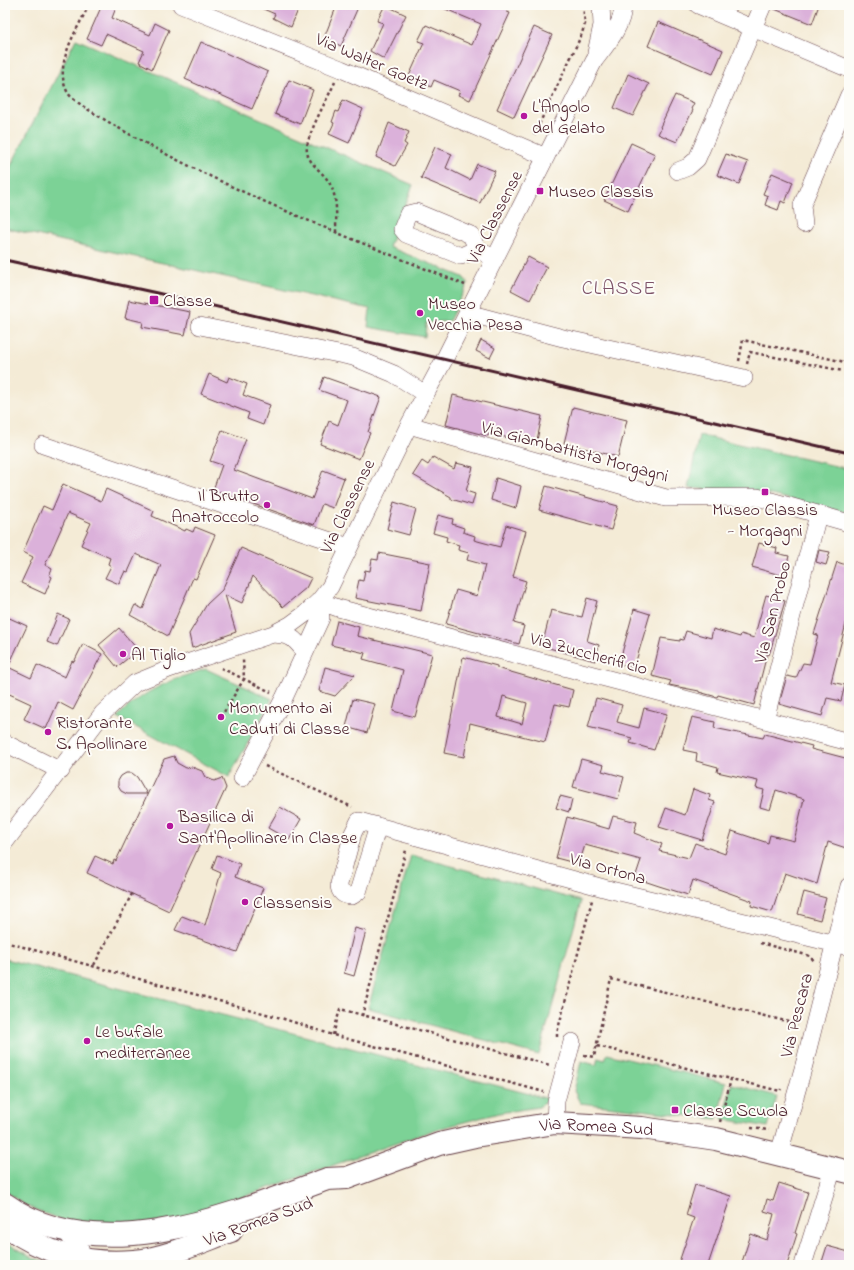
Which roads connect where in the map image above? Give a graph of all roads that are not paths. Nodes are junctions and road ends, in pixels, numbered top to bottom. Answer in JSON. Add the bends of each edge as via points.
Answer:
{"nodes":[{"id":1,"x":181,"y":5,"type":"edge"},
{"id":2,"x":601,"y":5,"type":"edge"},
{"id":3,"x":623,"y":5,"type":"edge"},
{"id":4,"x":698,"y":5,"type":"edge"},
{"id":5,"x":763,"y":5,"type":"edge"},
{"id":6,"x":753,"y":28,"type":"junction"},
{"id":7,"x":594,"y":61,"type":"junction"},
{"id":8,"x":849,"y":69,"type":"edge"},
{"id":9,"x":849,"y":95,"type":"edge"},
{"id":10,"x":546,"y":157,"type":"junction"},
{"id":11,"x":678,"y":171,"type":"dead end"},
{"id":12,"x":804,"y":224,"type":"dead end"},
{"id":13,"x":477,"y":249,"type":"dead end"},
{"id":14,"x":495,"y":259,"type":"junction"},
{"id":15,"x":479,"y":316,"type":"dead end"},
{"id":16,"x":200,"y":326,"type":"dead end"},
{"id":17,"x":740,"y":377,"type":"road end"},
{"id":18,"x":425,"y":394,"type":"junction"},
{"id":19,"x":409,"y":425,"type":"junction"},
{"id":20,"x":43,"y":445,"type":"dead end"},
{"id":21,"x":818,"y":515,"type":"junction"},
{"id":22,"x":849,"y":523,"type":"edge"},
{"id":23,"x":350,"y":547,"type":"junction"},
{"id":24,"x":319,"y":602,"type":"junction"},
{"id":25,"x":273,"y":634,"type":"junction"},
{"id":26,"x":306,"y":652,"type":"junction"},
{"id":27,"x":765,"y":720,"type":"junction"},
{"id":28,"x":849,"y":742,"type":"edge"},
{"id":29,"x":5,"y":743,"type":"edge"},
{"id":30,"x":61,"y":771,"type":"junction"},
{"id":31,"x":242,"y":778,"type":"dead end"},
{"id":32,"x":378,"y":826,"type":"junction"},
{"id":33,"x":7,"y":849,"type":"edge"},
{"id":34,"x":849,"y":886,"type":"edge"},
{"id":35,"x":842,"y":945,"type":"edge"},
{"id":36,"x":570,"y":1047,"type":"road end"},
{"id":37,"x":555,"y":1123,"type":"junction"},
{"id":38,"x":779,"y":1154,"type":"junction"},
{"id":39,"x":841,"y":1170,"type":"edge"},
{"id":40,"x":347,"y":1178,"type":"junction"},
{"id":41,"x":5,"y":1204,"type":"edge"},
{"id":42,"x":5,"y":1225,"type":"edge"},
{"id":43,"x":70,"y":1237,"type":"junction"},
{"id":44,"x":81,"y":1262,"type":"edge"},
{"id":45,"x":132,"y":1263,"type":"edge"},
{"id":46,"x":803,"y":1265,"type":"edge"}],
"edges":[{"from":1,"to":10,"type":"street","name":"Via Walter Goetz","via":[[341,69]]},
{"from":2,"to":7,"type":"street","name":"Via Classense","via":[[602,25]]},
{"from":3,"to":7,"type":"street","name":"Via Classense","via":[[623,13],[616,30]]},
{"from":4,"to":6,"type":"street"},
{"from":5,"to":6,"type":"street"},
{"from":6,"to":8,"type":"street"},
{"from":6,"to":11,"type":"street","via":[[697,159]]},
{"from":7,"to":10,"type":"street","name":"Via Classense"},
{"from":9,"to":12,"type":"street","via":[[802,205]]},
{"from":10,"to":14,"type":"street","name":"Via Classense"},
{"from":13,"to":14,"type":"street"},
{"from":14,"to":18,"type":"street","name":"Via Classense"},
{"from":15,"to":17,"type":"street","via":[[563,338]]},
{"from":16,"to":18,"type":"street","via":[[353,357],[394,374]]},
{"from":18,"to":19,"type":"street","name":"Via Classense"},
{"from":19,"to":21,"type":"street","name":"Via Giambattista Morgagni","via":[[666,498],[757,497]]},
{"from":19,"to":23,"type":"street","name":"Via Classense"},
{"from":20,"to":23,"type":"street"},
{"from":21,"to":22,"type":"street","name":"Via Giambattista Morgagni"},
{"from":21,"to":27,"type":"street","name":"Via San Probo"},
{"from":23,"to":24,"type":"street","name":"Via Classense","via":[[330,587]]},
{"from":24,"to":25,"type":"street","name":"Via Classense","via":[[290,625]]},
{"from":24,"to":26,"type":"street","via":[[321,618]]},
{"from":24,"to":27,"type":"street","name":"Via Zuccherificio"},
{"from":25,"to":26,"type":"street","via":[[294,638]]},
{"from":25,"to":30,"type":"street","name":"Via Classense","via":[[135,683],[103,713]]},
{"from":26,"to":31,"type":"street"},
{"from":27,"to":28,"type":"street","name":"Via Zuccherificio"},
{"from":29,"to":30,"type":"street"},
{"from":30,"to":33,"type":"street","name":"Via Classense"},
{"from":32,"to":32,"type":"street","name":"Via Ortona","via":[[359,821],[353,833],[338,884],[340,892],[347,896],[356,894],[360,887]]},
{"from":32,"to":35,"type":"street","name":"Via Ortona","via":[[610,895]]},
{"from":34,"to":35,"type":"street","name":"Via Pescara"},
{"from":35,"to":38,"type":"street","name":"Via Pescara","via":[[799,1063]]},
{"from":36,"to":37,"type":"street","via":[[556,1101]]},
{"from":37,"to":38,"type":"main road","name":"Via Romea Sud","via":[[642,1128],[721,1128]]},
{"from":37,"to":40,"type":"main road","name":"Via Romea Sud","via":[[498,1131],[439,1144]]},
{"from":38,"to":39,"type":"main road","name":"Via Romea Sud"},
{"from":39,"to":46,"type":"street"},
{"from":40,"to":43,"type":"main road","name":"Via Romea Sud","via":[[327,1179],[194,1228],[153,1237],[115,1242]]},
{"from":40,"to":45,"type":"main road","name":"Via Romea Sud","via":[[330,1194],[186,1247]]},
{"from":41,"to":43,"type":"main road","name":"Via Romea Sud","via":[[40,1226]]},
{"from":42,"to":44,"type":"main road","name":"Via Romea Sud","via":[[46,1250]]},
{"from":43,"to":44,"type":"street","via":[[80,1248]]},
{"from":44,"to":45,"type":"main road","name":"Via Romea Sud"}]}
